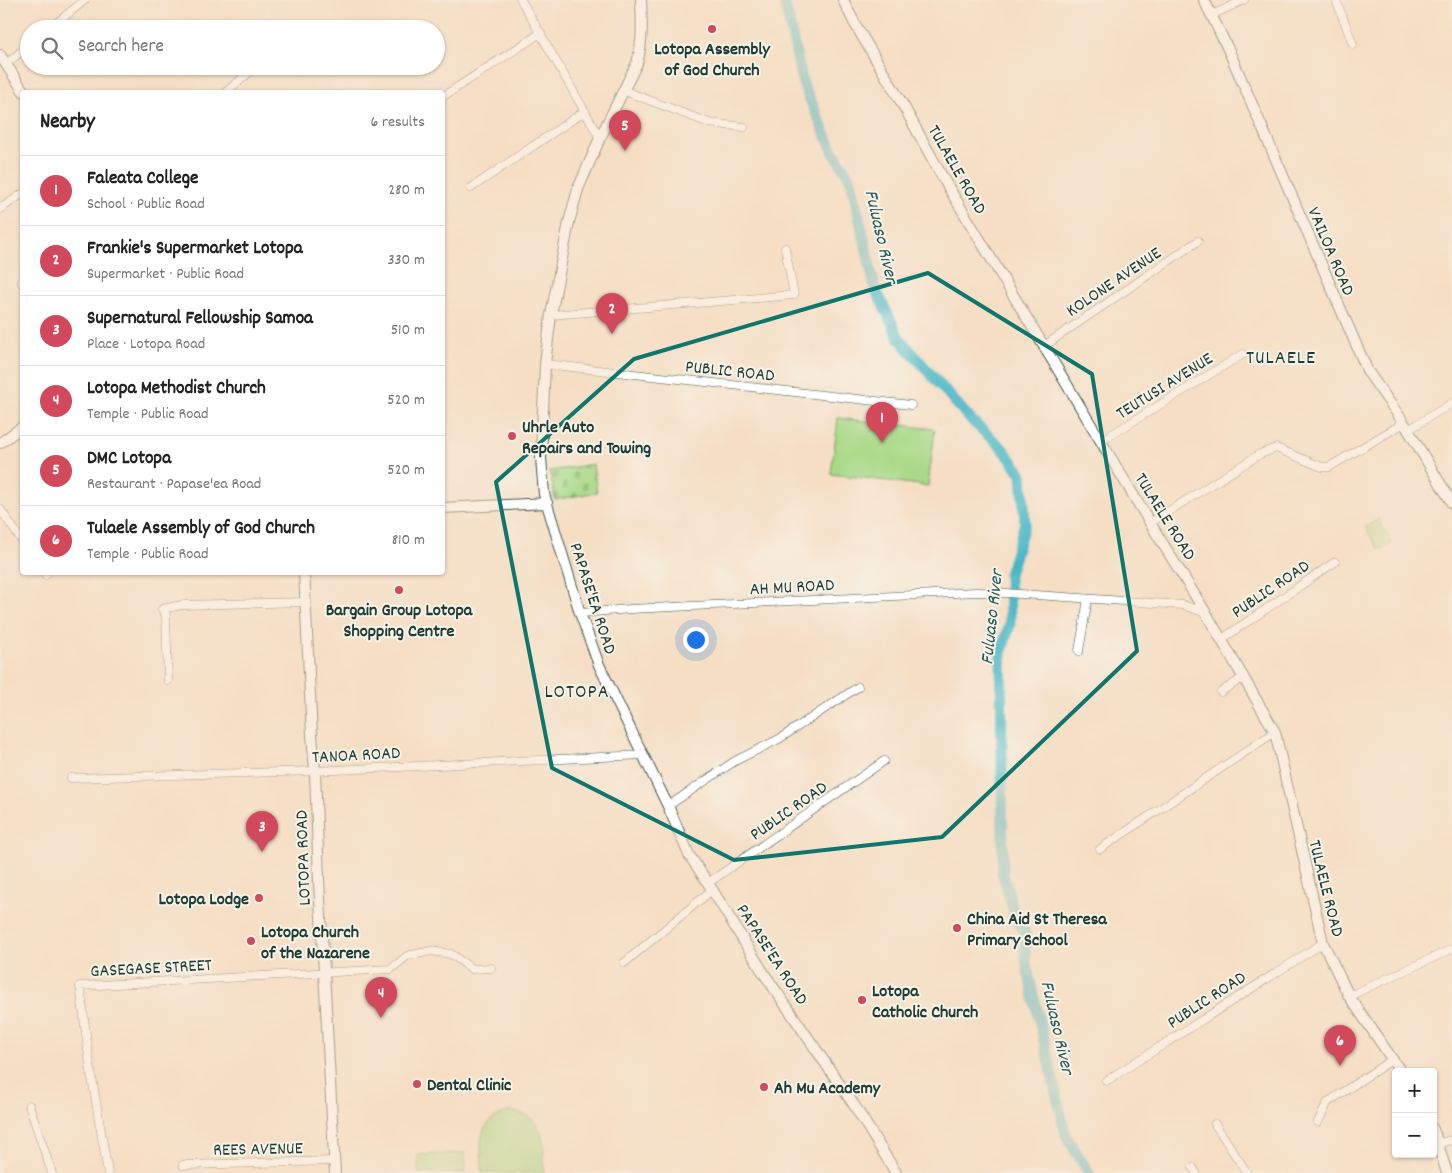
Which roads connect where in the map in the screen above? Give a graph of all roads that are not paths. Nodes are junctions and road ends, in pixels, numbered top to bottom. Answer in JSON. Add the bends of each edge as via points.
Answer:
{"nodes":[{"id":1,"x":85,"y":0,"type":"edge"},
{"id":2,"x":521,"y":0,"type":"edge"},
{"id":3,"x":641,"y":0,"type":"edge"},
{"id":4,"x":843,"y":0,"type":"edge"},
{"id":5,"x":1204,"y":0,"type":"edge"},
{"id":6,"x":1244,"y":0,"type":"edge"},
{"id":7,"x":1336,"y":0,"type":"edge"},
{"id":8,"x":1212,"y":15,"type":"junction"},
{"id":9,"x":60,"y":20,"type":"edge"},
{"id":10,"x":541,"y":33,"type":"junction"},
{"id":11,"x":1353,"y":44,"type":"dead end"},
{"id":12,"x":20,"y":50,"type":"edge"},
{"id":13,"x":3,"y":59,"type":"edge"},
{"id":14,"x":246,"y":75,"type":"edge"},
{"id":15,"x":23,"y":90,"type":"edge"},
{"id":16,"x":228,"y":90,"type":"edge"},
{"id":17,"x":624,"y":91,"type":"junction"},
{"id":18,"x":445,"y":94,"type":"edge"},
{"id":19,"x":585,"y":111,"type":"junction"},
{"id":20,"x":744,"y":127,"type":"dead end"},
{"id":21,"x":600,"y":138,"type":"junction"},
{"id":22,"x":471,"y":188,"type":"dead end"},
{"id":23,"x":20,"y":195,"type":"edge"},
{"id":24,"x":0,"y":209,"type":"edge"},
{"id":25,"x":1198,"y":241,"type":"dead end"},
{"id":26,"x":785,"y":248,"type":"dead end"},
{"id":27,"x":551,"y":315,"type":"junction"},
{"id":28,"x":1044,"y":346,"type":"junction"},
{"id":29,"x":1243,"y":354,"type":"dead end"},
{"id":30,"x":545,"y":364,"type":"junction"},
{"id":31,"x":1452,"y":403,"type":"edge"},
{"id":32,"x":911,"y":405,"type":"dead end"},
{"id":33,"x":1406,"y":426,"type":"junction"},
{"id":34,"x":20,"y":428,"type":"edge"},
{"id":35,"x":1101,"y":441,"type":"junction"},
{"id":36,"x":0,"y":443,"type":"edge"},
{"id":37,"x":1452,"y":502,"type":"edge"},
{"id":38,"x":547,"y":503,"type":"junction"},
{"id":39,"x":445,"y":508,"type":"edge"},
{"id":40,"x":0,"y":509,"type":"edge"},
{"id":41,"x":1150,"y":523,"type":"junction"},
{"id":42,"x":20,"y":539,"type":"edge"},
{"id":43,"x":1335,"y":562,"type":"dead end"},
{"id":44,"x":304,"y":575,"type":"edge"},
{"id":45,"x":1088,"y":599,"type":"junction"},
{"id":46,"x":304,"y":602,"type":"junction"},
{"id":47,"x":580,"y":613,"type":"junction"},
{"id":48,"x":1206,"y":613,"type":"junction"},
{"id":49,"x":1222,"y":639,"type":"junction"},
{"id":50,"x":1079,"y":651,"type":"dead end"},
{"id":51,"x":1244,"y":677,"type":"junction"},
{"id":52,"x":168,"y":682,"type":"dead end"},
{"id":53,"x":858,"y":687,"type":"dead end"},
{"id":54,"x":1221,"y":692,"type":"dead end"},
{"id":55,"x":1275,"y":732,"type":"junction"},
{"id":56,"x":643,"y":756,"type":"junction"},
{"id":57,"x":884,"y":761,"type":"dead end"},
{"id":58,"x":315,"y":771,"type":"junction"},
{"id":59,"x":71,"y":778,"type":"dead end"},
{"id":60,"x":668,"y":806,"type":"junction"},
{"id":61,"x":1100,"y":849,"type":"dead end"},
{"id":62,"x":710,"y":886,"type":"junction"},
{"id":63,"x":1323,"y":943,"type":"junction"},
{"id":64,"x":1452,"y":949,"type":"edge"},
{"id":65,"x":624,"y":963,"type":"dead end"},
{"id":66,"x":491,"y":968,"type":"dead end"},
{"id":67,"x":324,"y":974,"type":"junction"},
{"id":68,"x":1349,"y":996,"type":"junction"},
{"id":69,"x":1392,"y":1059,"type":"junction"},
{"id":70,"x":1398,"y":1068,"type":"edge"},
{"id":71,"x":1106,"y":1081,"type":"dead end"},
{"id":72,"x":29,"y":1105,"type":"dead end"},
{"id":73,"x":1318,"y":1122,"type":"dead end"},
{"id":74,"x":1215,"y":1124,"type":"dead end"},
{"id":75,"x":1437,"y":1138,"type":"edge"},
{"id":76,"x":1452,"y":1140,"type":"edge"},
{"id":77,"x":1439,"y":1143,"type":"junction"},
{"id":78,"x":335,"y":1161,"type":"junction"},
{"id":79,"x":183,"y":1165,"type":"dead end"},
{"id":80,"x":52,"y":1173,"type":"edge"},
{"id":81,"x":108,"y":1173,"type":"edge"},
{"id":82,"x":335,"y":1173,"type":"edge"},
{"id":83,"x":896,"y":1173,"type":"edge"},
{"id":84,"x":1247,"y":1173,"type":"edge"},
{"id":85,"x":1447,"y":1173,"type":"edge"}],
"edges":[{"from":1,"to":9,"type":"street"},
{"from":2,"to":10,"type":"street"},
{"from":3,"to":17,"type":"street","name":"PAPASE'EA ROAD","via":[[641,50]]},
{"from":4,"to":28,"type":"street","name":"TULAELE ROAD","via":[[944,180]]},
{"from":5,"to":8,"type":"street","name":"VAILOA ROAD"},
{"from":6,"to":8,"type":"street"},
{"from":7,"to":11,"type":"street"},
{"from":8,"to":33,"type":"street","name":"VAILOA ROAD","via":[[1368,372]]},
{"from":10,"to":18,"type":"street"},
{"from":10,"to":19,"type":"street"},
{"from":12,"to":13,"type":"street"},
{"from":13,"to":15,"type":"street"},
{"from":14,"to":16,"type":"street"},
{"from":17,"to":20,"type":"street","via":[[709,123]]},
{"from":17,"to":21,"type":"street","name":"PAPASE'EA ROAD"},
{"from":19,"to":21,"type":"street"},
{"from":19,"to":22,"type":"street"},
{"from":21,"to":27,"type":"street","name":"PAPASE'EA ROAD","via":[[578,189]]},
{"from":23,"to":24,"type":"street"},
{"from":25,"to":28,"type":"street","name":"KOLONE AVENUE"},
{"from":26,"to":27,"type":"street","via":[[794,295]]},
{"from":27,"to":30,"type":"street","name":"PAPASE'EA ROAD"},
{"from":28,"to":35,"type":"street","name":"TULAELE ROAD"},
{"from":29,"to":35,"type":"street","name":"TEUTUSI AVENUE"},
{"from":30,"to":32,"type":"street","name":"PUBLIC ROAD"},
{"from":30,"to":38,"type":"street","name":"PAPASE'EA ROAD","via":[[541,458]]},
{"from":31,"to":33,"type":"street"},
{"from":33,"to":37,"type":"street","name":"VAILOA ROAD"},
{"from":33,"to":41,"type":"street","via":[[1329,467],[1276,448],[1260,454]]},
{"from":34,"to":36,"type":"street"},
{"from":35,"to":41,"type":"street","name":"TULAELE ROAD"},
{"from":38,"to":39,"type":"street"},
{"from":38,"to":47,"type":"street","name":"PAPASE'EA ROAD"},
{"from":40,"to":42,"type":"street"},
{"from":41,"to":48,"type":"street","name":"TULAELE ROAD"},
{"from":43,"to":49,"type":"street","name":"PUBLIC ROAD"},
{"from":44,"to":46,"type":"street","name":"LOTOPA ROAD"},
{"from":45,"to":47,"type":"street","name":"AH MU ROAD","via":[[976,592]]},
{"from":45,"to":48,"type":"street","via":[[1183,606]]},
{"from":45,"to":50,"type":"street"},
{"from":46,"to":52,"type":"street","via":[[182,605],[162,609],[166,615]]},
{"from":46,"to":58,"type":"street","name":"LOTOPA ROAD"},
{"from":47,"to":56,"type":"street","name":"PAPASE'EA ROAD","via":[[599,665]]},
{"from":48,"to":49,"type":"street","name":"TULAELE ROAD"},
{"from":49,"to":51,"type":"street","name":"TULAELE ROAD"},
{"from":51,"to":54,"type":"street"},
{"from":51,"to":55,"type":"street","name":"TULAELE ROAD"},
{"from":53,"to":60,"type":"street","via":[[779,740],[735,761]]},
{"from":55,"to":61,"type":"street"},
{"from":55,"to":63,"type":"street","name":"TULAELE ROAD"},
{"from":56,"to":58,"type":"street","name":"TANOA ROAD"},
{"from":56,"to":60,"type":"street","name":"PAPASE'EA ROAD"},
{"from":57,"to":62,"type":"street","name":"PUBLIC ROAD"},
{"from":58,"to":59,"type":"street","name":"TANOA ROAD"},
{"from":58,"to":67,"type":"street","name":"LOTOPA ROAD"},
{"from":60,"to":62,"type":"street","name":"PAPASE'EA ROAD","via":[[689,855]]},
{"from":62,"to":65,"type":"street","name":"PUBLIC ROAD"},
{"from":62,"to":83,"type":"street","name":"PAPASE'EA ROAD"},
{"from":63,"to":68,"type":"street","name":"TULAELE ROAD"},
{"from":63,"to":71,"type":"street","name":"PUBLIC ROAD"},
{"from":64,"to":68,"type":"street"},
{"from":66,"to":67,"type":"street","via":[[472,969],[451,954],[431,951],[407,956],[391,969]]},
{"from":67,"to":78,"type":"street","name":"LOTOPA ROAD"},
{"from":67,"to":81,"type":"street","name":"GASEGASE STREET","via":[[80,986]]},
{"from":68,"to":69,"type":"street","name":"TULAELE ROAD"},
{"from":69,"to":70,"type":"street","name":"TULAELE ROAD"},
{"from":69,"to":73,"type":"street","via":[[1328,1102]]},
{"from":72,"to":80,"type":"street"},
{"from":74,"to":84,"type":"street"},
{"from":75,"to":77,"type":"street"},
{"from":76,"to":77,"type":"street"},
{"from":77,"to":85,"type":"street"},
{"from":78,"to":79,"type":"street","name":"REES AVENUE"},
{"from":78,"to":82,"type":"street","name":"LOTOPA ROAD"}]}
